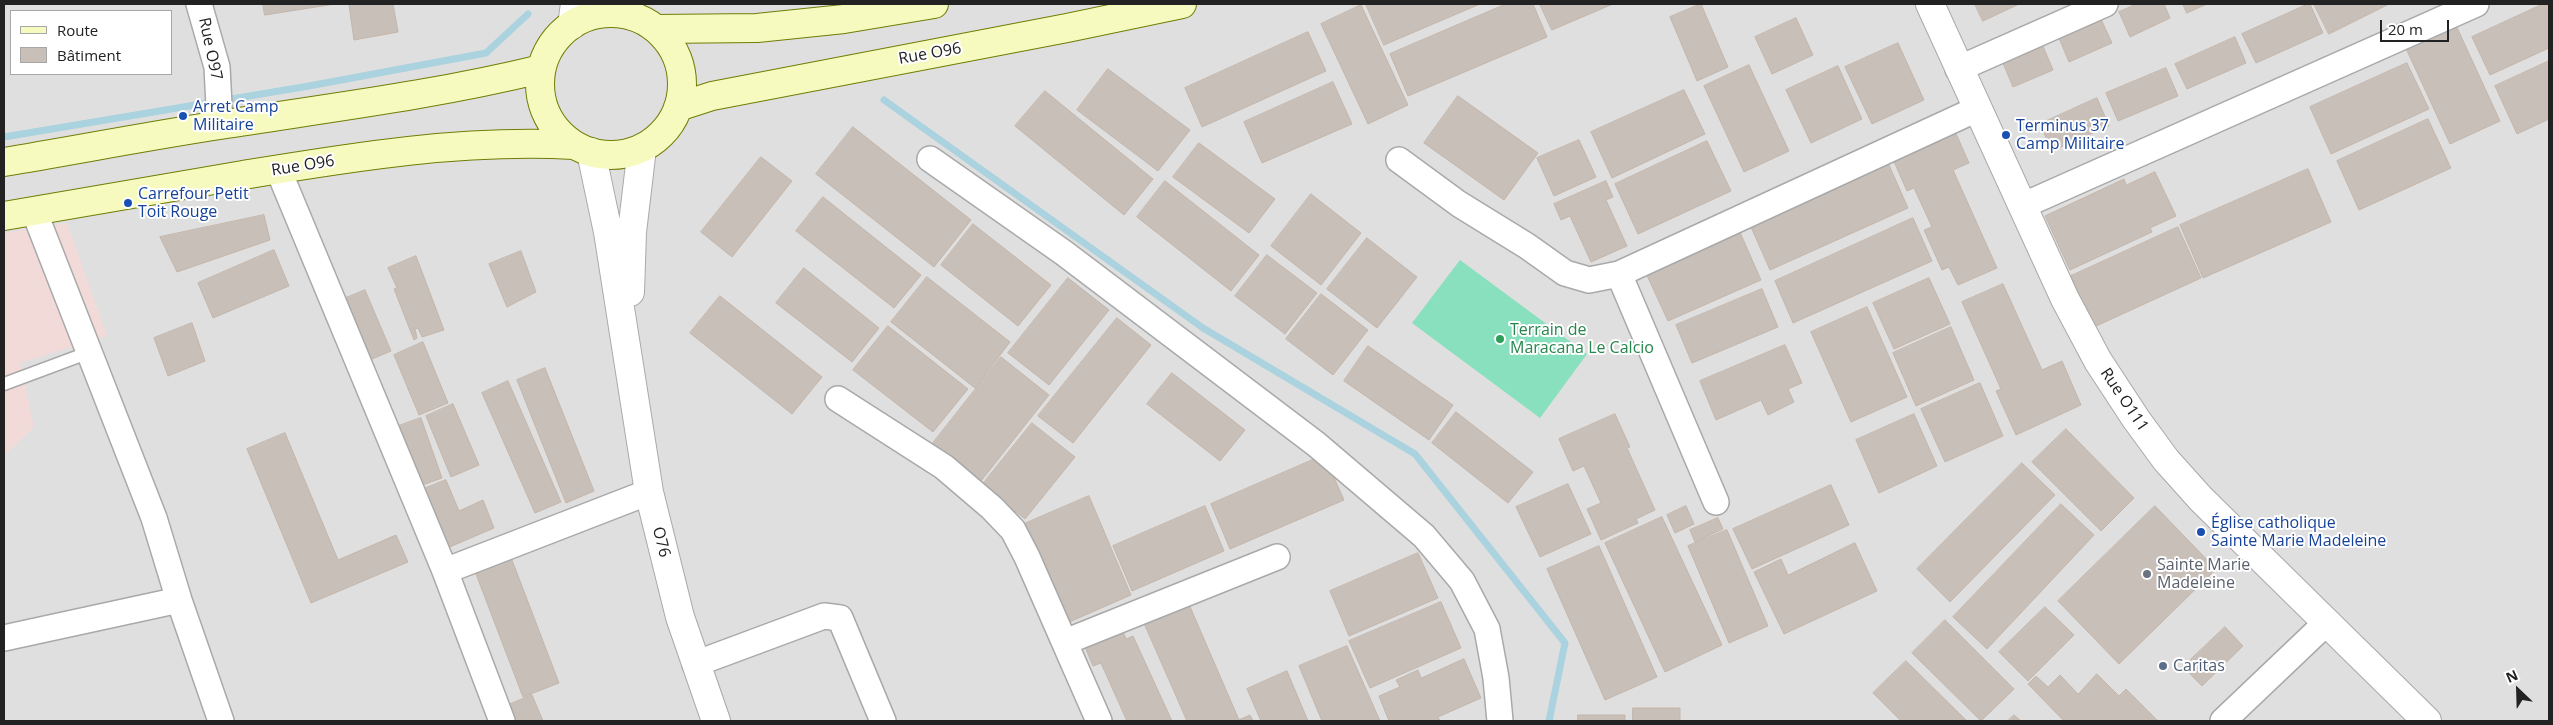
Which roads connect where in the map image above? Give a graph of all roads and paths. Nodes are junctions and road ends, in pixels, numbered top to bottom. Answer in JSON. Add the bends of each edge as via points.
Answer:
{"nodes":[{"id":1,"x":200,"y":4,"type":"edge"},
{"id":2,"x":934,"y":4,"type":"edge"},
{"id":3,"x":1182,"y":4,"type":"edge"},
{"id":4,"x":1930,"y":4,"type":"edge"},
{"id":5,"x":2105,"y":4,"type":"edge"},
{"id":6,"x":2476,"y":4,"type":"edge"},
{"id":7,"x":630,"y":10,"type":"edge"},
{"id":8,"x":574,"y":14,"type":"edge"},
{"id":9,"x":656,"y":29,"type":"junction"},
{"id":10,"x":541,"y":69,"type":"junction"},
{"id":11,"x":1958,"y":69,"type":"junction"},
{"id":12,"x":678,"y":107,"type":"junction"},
{"id":13,"x":1977,"y":109,"type":"junction"},
{"id":14,"x":220,"y":125,"type":"junction"},
{"id":15,"x":642,"y":148,"type":"junction"},
{"id":16,"x":582,"y":149,"type":"junction"},
{"id":17,"x":930,"y":159,"type":"dead end"},
{"id":18,"x":1399,"y":160,"type":"dead end"},
{"id":19,"x":4,"y":162,"type":"edge"},
{"id":20,"x":278,"y":169,"type":"junction"},
{"id":21,"x":2022,"y":206,"type":"junction"},
{"id":22,"x":34,"y":210,"type":"junction"},
{"id":23,"x":4,"y":216,"type":"edge"},
{"id":24,"x":1619,"y":274,"type":"junction"},
{"id":25,"x":90,"y":352,"type":"junction"},
{"id":26,"x":628,"y":356,"type":"junction"},
{"id":27,"x":4,"y":384,"type":"edge"},
{"id":28,"x":838,"y":399,"type":"dead end"},
{"id":29,"x":648,"y":492,"type":"junction"},
{"id":30,"x":1716,"y":502,"type":"dead end"},
{"id":31,"x":1277,"y":557,"type":"dead end"},
{"id":32,"x":444,"y":571,"type":"junction"},
{"id":33,"x":179,"y":600,"type":"junction"},
{"id":34,"x":2326,"y":623,"type":"junction"},
{"id":35,"x":4,"y":638,"type":"edge"},
{"id":36,"x":1065,"y":642,"type":"junction"},
{"id":37,"x":695,"y":664,"type":"junction"},
{"id":38,"x":221,"y":721,"type":"edge"},
{"id":39,"x":502,"y":721,"type":"edge"},
{"id":40,"x":716,"y":721,"type":"edge"},
{"id":41,"x":883,"y":721,"type":"edge"},
{"id":42,"x":1099,"y":721,"type":"edge"},
{"id":43,"x":1500,"y":721,"type":"edge"},
{"id":44,"x":2223,"y":721,"type":"edge"},
{"id":45,"x":2427,"y":721,"type":"edge"}],
"edges":[{"from":1,"to":14,"type":"street","name":"Rue O97","via":[[217,67]]},
{"from":2,"to":9,"type":"main road","via":[[844,19],[757,28]]},
{"from":3,"to":12,"type":"main road","name":"Rue O96","via":[[730,92]]},
{"from":4,"to":11,"type":"street","name":"Rue O111"},
{"from":5,"to":11,"type":"street"},
{"from":6,"to":21,"type":"street"},
{"from":7,"to":8,"type":"main road"},
{"from":7,"to":9,"type":"main road"},
{"from":8,"to":10,"type":"main road","via":[[553,44]]},
{"from":9,"to":12,"type":"main road","via":[[677,56],[682,90]]},
{"from":10,"to":14,"type":"main road","via":[[473,86]]},
{"from":10,"to":16,"type":"main road","via":[[542,104],[550,120],[560,135]]},
{"from":11,"to":13,"type":"street","name":"Rue O111"},
{"from":12,"to":15,"type":"main road","via":[[658,138]]},
{"from":13,"to":21,"type":"street","name":"Rue O111"},
{"from":13,"to":24,"type":"street"},
{"from":14,"to":19,"type":"main road"},
{"from":15,"to":16,"type":"main road","via":[[626,154],[608,155]]},
{"from":15,"to":26,"type":"street","via":[[632,232]]},
{"from":16,"to":20,"type":"main road","name":"Rue O96","via":[[523,142],[447,145]]},
{"from":16,"to":26,"type":"street","via":[[608,232]]},
{"from":17,"to":43,"type":"street","via":[[1064,253],[1316,444],[1424,536],[1462,581],[1487,629]]},
{"from":18,"to":24,"type":"street","via":[[1565,274],[1589,280]]},
{"from":20,"to":22,"type":"main road","name":"Rue O96"},
{"from":20,"to":32,"type":"street"},
{"from":21,"to":34,"type":"street","name":"Rue O111","via":[[2098,362],[2136,419],[2166,460],[2201,499]]},
{"from":22,"to":23,"type":"main road","name":"Rue O96"},
{"from":22,"to":25,"type":"street"},
{"from":24,"to":30,"type":"street"},
{"from":25,"to":27,"type":"lane"},
{"from":25,"to":33,"type":"street","via":[[154,518]]},
{"from":26,"to":29,"type":"street","name":"O76"},
{"from":28,"to":36,"type":"street","via":[[944,466],[1013,530]]},
{"from":29,"to":32,"type":"street"},
{"from":29,"to":37,"type":"street","name":"O76"},
{"from":31,"to":36,"type":"street"},
{"from":32,"to":39,"type":"street"},
{"from":33,"to":35,"type":"street"},
{"from":33,"to":38,"type":"street"},
{"from":34,"to":44,"type":"street"},
{"from":34,"to":45,"type":"street","name":"Rue O111"},
{"from":36,"to":42,"type":"street"},
{"from":37,"to":40,"type":"street","name":"O76"},
{"from":37,"to":41,"type":"street","via":[[824,616],[840,618]]}]}
